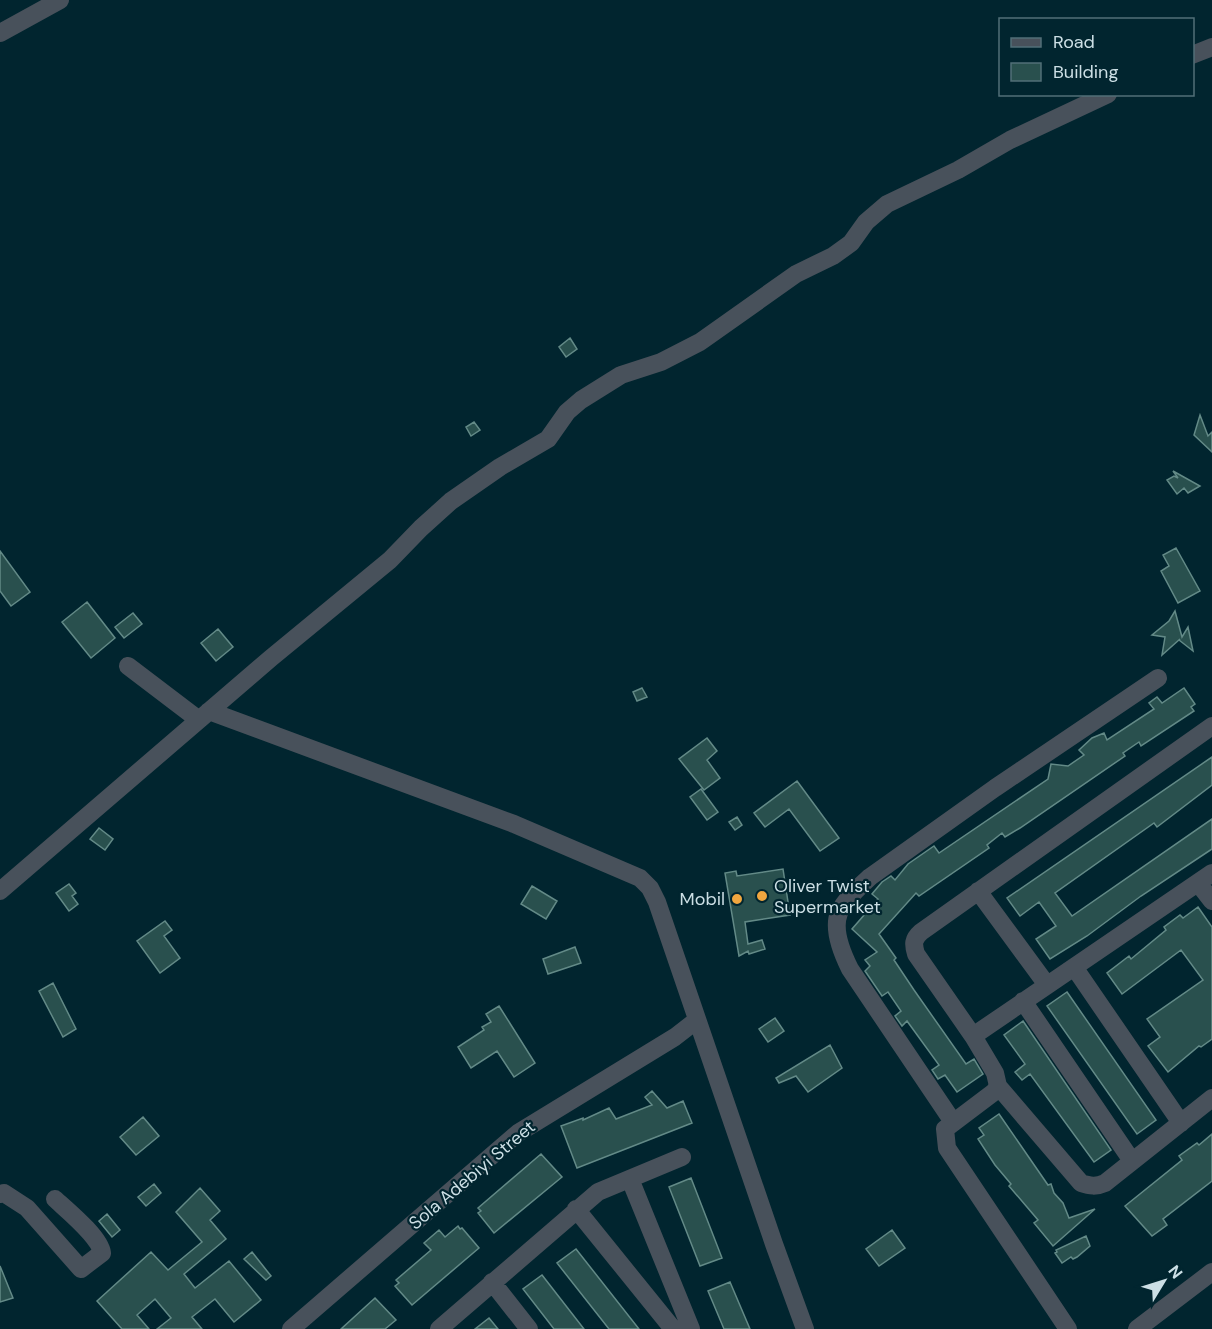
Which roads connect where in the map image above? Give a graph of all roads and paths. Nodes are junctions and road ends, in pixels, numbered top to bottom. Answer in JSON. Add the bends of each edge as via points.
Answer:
{"nodes":[{"id":1,"x":60,"y":0,"type":"edge"},
{"id":2,"x":0,"y":33,"type":"edge"},
{"id":3,"x":1212,"y":47,"type":"edge"},
{"id":4,"x":1194,"y":54,"type":"edge"},
{"id":5,"x":1104,"y":96,"type":"edge"},
{"id":6,"x":128,"y":666,"type":"dead end"},
{"id":7,"x":1158,"y":678,"type":"dead end"},
{"id":8,"x":204,"y":715,"type":"junction"},
{"id":9,"x":1212,"y":726,"type":"edge"},
{"id":10,"x":1205,"y":878,"type":"edge"},
{"id":11,"x":0,"y":891,"type":"edge"},
{"id":12,"x":978,"y":891,"type":"junction"},
{"id":13,"x":1212,"y":901,"type":"edge"},
{"id":14,"x":1074,"y":967,"type":"junction"},
{"id":15,"x":1047,"y":985,"type":"junction"},
{"id":16,"x":1023,"y":1002,"type":"junction"},
{"id":17,"x":697,"y":1020,"type":"junction"},
{"id":18,"x":973,"y":1036,"type":"junction"},
{"id":19,"x":998,"y":1086,"type":"junction"},
{"id":20,"x":1212,"y":1098,"type":"edge"},
{"id":21,"x":953,"y":1122,"type":"junction"},
{"id":22,"x":1181,"y":1123,"type":"junction"},
{"id":23,"x":682,"y":1157,"type":"dead end"},
{"id":24,"x":1132,"y":1161,"type":"junction"},
{"id":25,"x":630,"y":1179,"type":"junction"},
{"id":26,"x":0,"y":1194,"type":"edge"},
{"id":27,"x":56,"y":1199,"type":"dead end"},
{"id":28,"x":576,"y":1209,"type":"junction"},
{"id":29,"x":1212,"y":1272,"type":"edge"},
{"id":30,"x":492,"y":1282,"type":"junction"},
{"id":31,"x":291,"y":1329,"type":"edge"},
{"id":32,"x":439,"y":1329,"type":"edge"},
{"id":33,"x":529,"y":1329,"type":"edge"},
{"id":34,"x":673,"y":1329,"type":"edge"},
{"id":35,"x":691,"y":1329,"type":"edge"},
{"id":36,"x":805,"y":1329,"type":"edge"},
{"id":37,"x":1068,"y":1329,"type":"edge"},
{"id":38,"x":1137,"y":1329,"type":"edge"}],
"edges":[{"from":1,"to":2,"type":"street"},
{"from":3,"to":4,"type":"street"},
{"from":5,"to":8,"type":"street","via":[[887,204],[866,222],[851,243],[796,274],[700,342],[661,362],[621,375],[581,400],[548,439],[451,501],[390,560]]},
{"from":6,"to":8,"type":"street"},
{"from":7,"to":21,"type":"street","via":[[870,877],[838,914],[838,936],[850,969]]},
{"from":8,"to":11,"type":"street"},
{"from":8,"to":17,"type":"street","via":[[514,825],[640,878],[657,902]]},
{"from":9,"to":12,"type":"street"},
{"from":10,"to":13,"type":"street"},
{"from":10,"to":14,"type":"street"},
{"from":12,"to":15,"type":"street"},
{"from":12,"to":18,"type":"street","via":[[921,932],[913,945]]},
{"from":14,"to":15,"type":"street"},
{"from":14,"to":22,"type":"street"},
{"from":15,"to":16,"type":"street"},
{"from":16,"to":18,"type":"street"},
{"from":16,"to":24,"type":"street"},
{"from":17,"to":31,"type":"street","name":"Sola Adebiyi Street","via":[[518,1133]]},
{"from":17,"to":36,"type":"street"},
{"from":18,"to":19,"type":"street","via":[[995,1073]]},
{"from":19,"to":21,"type":"street"},
{"from":19,"to":24,"type":"street","via":[[1081,1183],[1098,1186]]},
{"from":20,"to":22,"type":"street"},
{"from":21,"to":37,"type":"street","via":[[945,1129],[947,1148]]},
{"from":22,"to":24,"type":"street"},
{"from":23,"to":25,"type":"street"},
{"from":25,"to":28,"type":"street","via":[[598,1192]]},
{"from":25,"to":35,"type":"street"},
{"from":26,"to":27,"type":"street","via":[[27,1208],[81,1269],[102,1253],[102,1248]]},
{"from":28,"to":30,"type":"street"},
{"from":28,"to":34,"type":"street"},
{"from":29,"to":38,"type":"street"},
{"from":30,"to":32,"type":"street"},
{"from":30,"to":33,"type":"street"}]}
